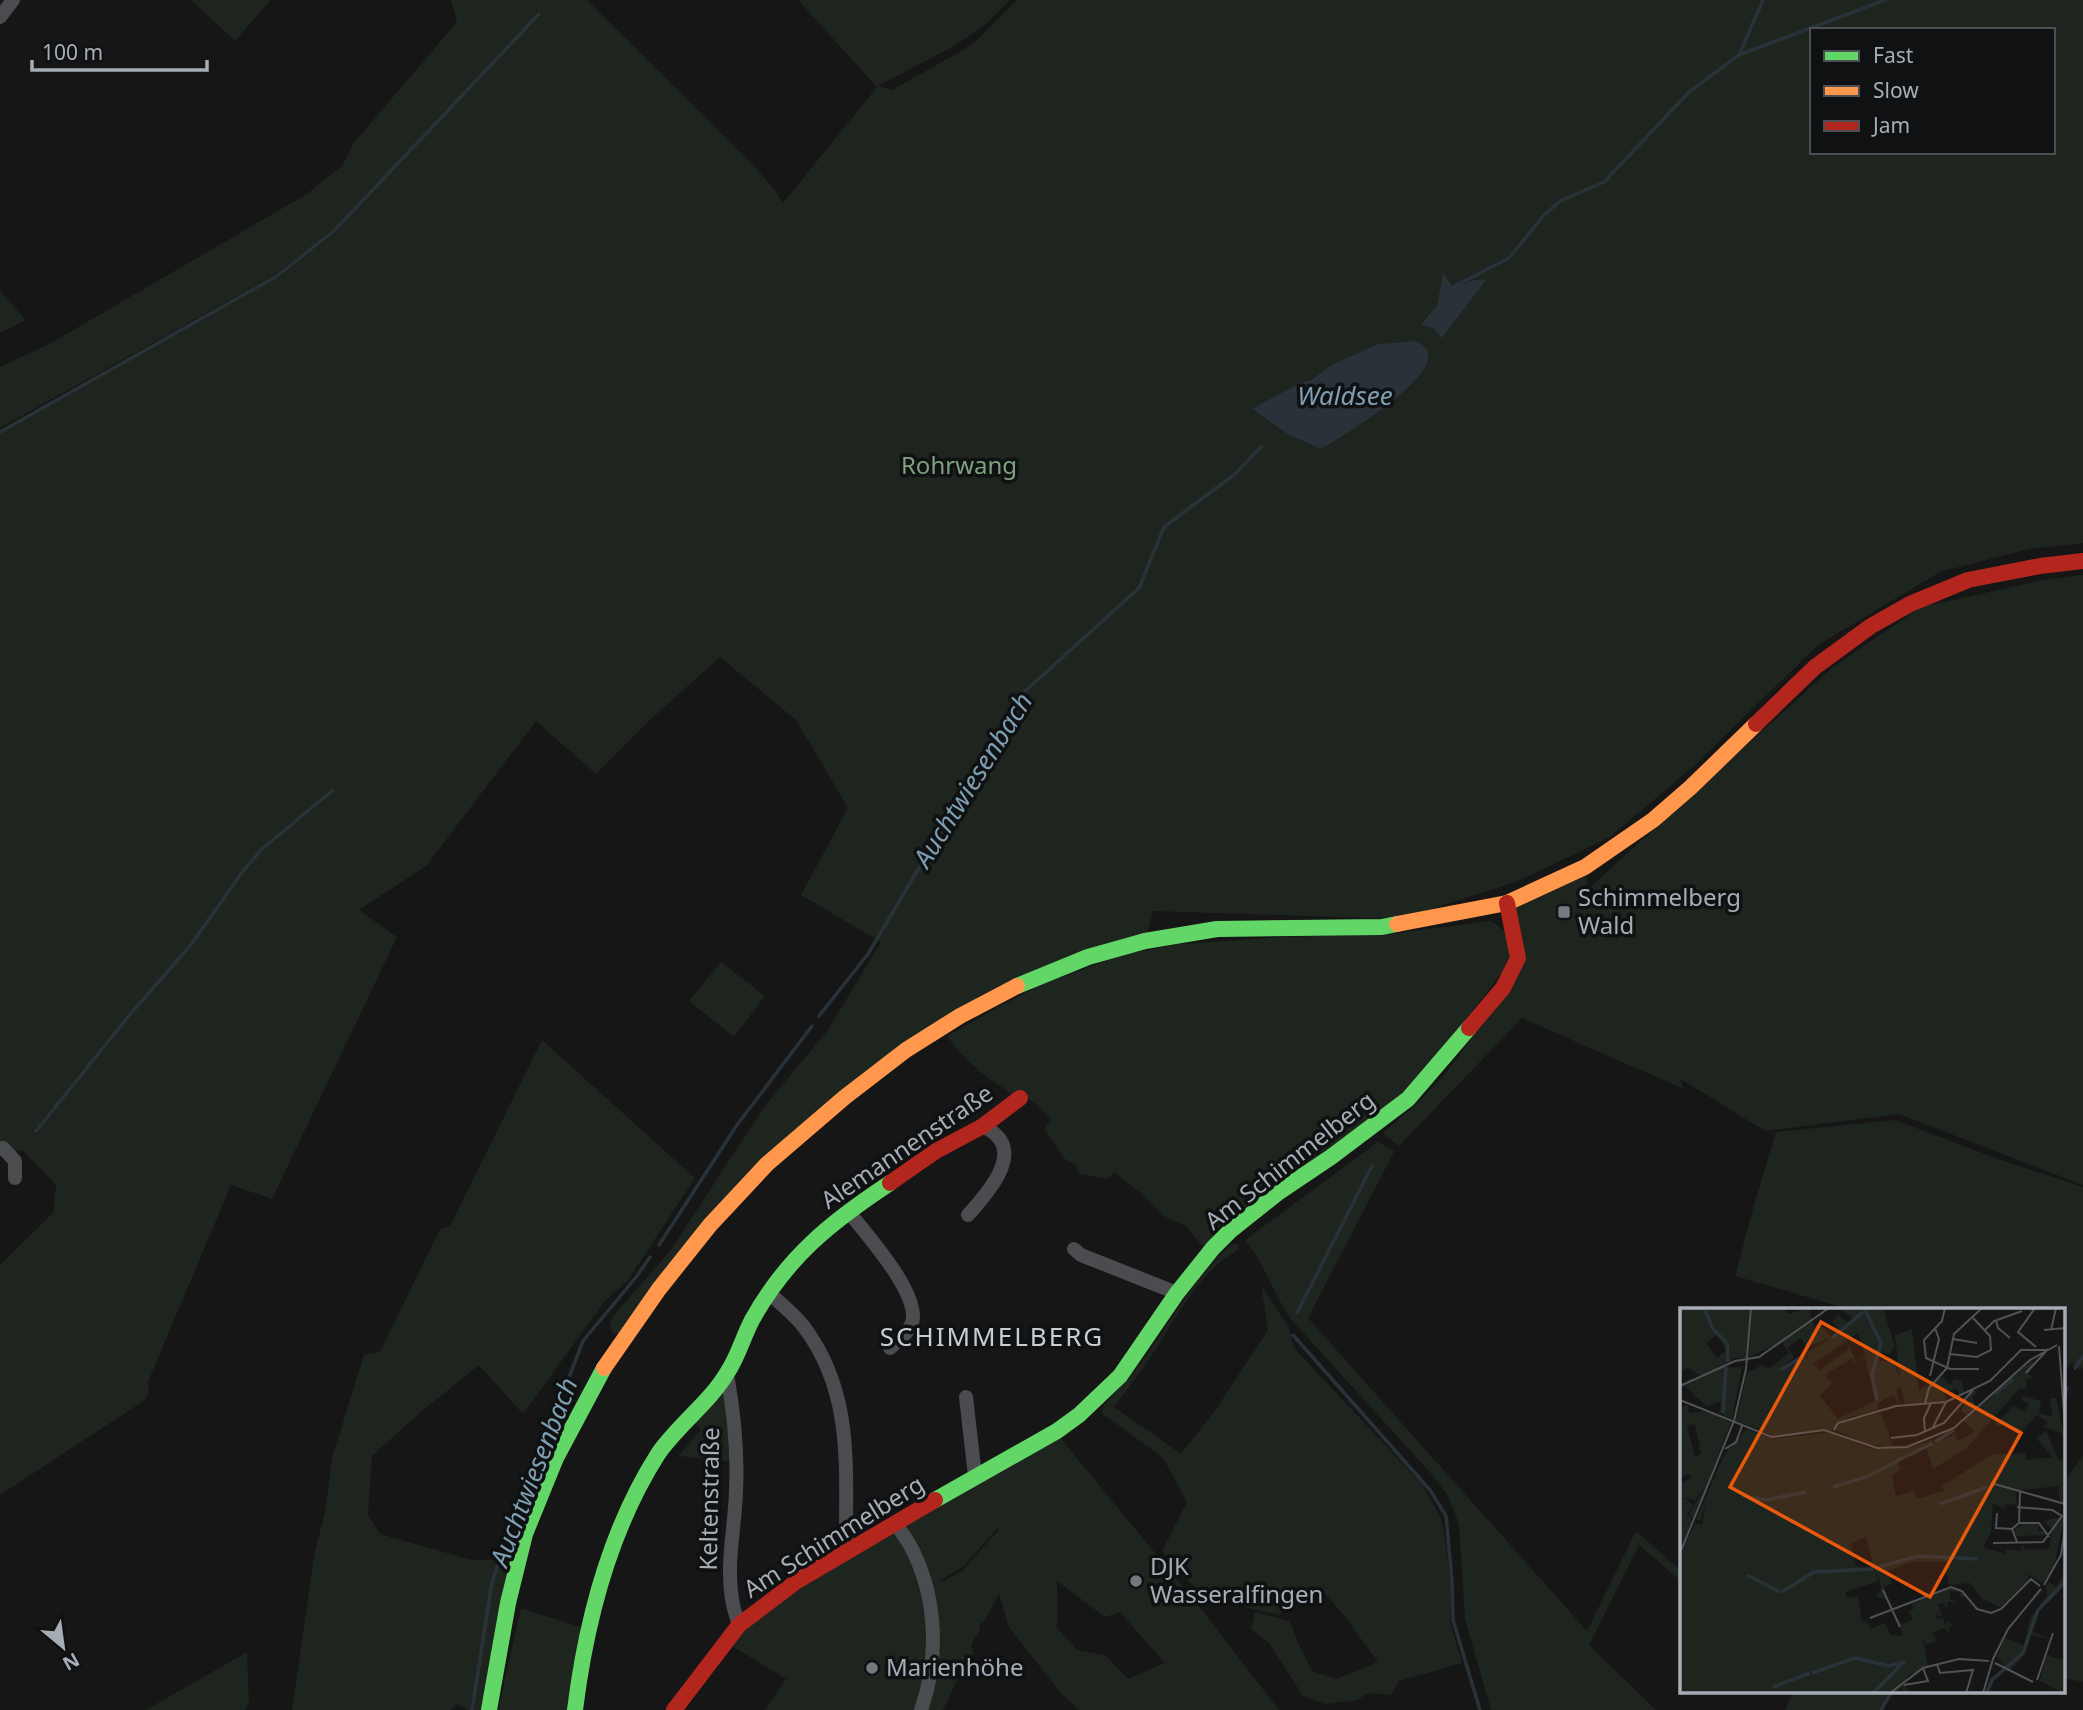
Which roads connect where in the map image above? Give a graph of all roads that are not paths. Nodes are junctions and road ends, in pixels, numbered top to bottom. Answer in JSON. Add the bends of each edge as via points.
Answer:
{"nodes":[{"id":1,"x":13,"y":0,"type":"edge"},
{"id":2,"x":0,"y":16,"type":"edge"},
{"id":3,"x":2083,"y":561,"type":"edge"},
{"id":4,"x":1507,"y":903,"type":"junction"},
{"id":5,"x":1020,"y":1098,"type":"dead end"},
{"id":6,"x":983,"y":1126,"type":"junction"},
{"id":7,"x":0,"y":1149,"type":"edge"},
{"id":8,"x":15,"y":1178,"type":"dead end"},
{"id":9,"x":848,"y":1210,"type":"junction"},
{"id":10,"x":968,"y":1215,"type":"dead end"},
{"id":11,"x":1074,"y":1249,"type":"dead end"},
{"id":12,"x":769,"y":1293,"type":"junction"},
{"id":13,"x":1178,"y":1293,"type":"junction"},
{"id":14,"x":890,"y":1348,"type":"dead end"},
{"id":15,"x":727,"y":1374,"type":"junction"},
{"id":16,"x":966,"y":1397,"type":"dead end"},
{"id":17,"x":975,"y":1476,"type":"junction"},
{"id":18,"x":896,"y":1524,"type":"junction"},
{"id":19,"x":849,"y":1550,"type":"junction"},
{"id":20,"x":738,"y":1625,"type":"junction"},
{"id":21,"x":489,"y":1710,"type":"edge"},
{"id":22,"x":575,"y":1710,"type":"edge"},
{"id":23,"x":674,"y":1710,"type":"edge"},
{"id":24,"x":921,"y":1710,"type":"edge"}],
"edges":[{"from":1,"to":2,"type":"street"},
{"from":3,"to":4,"type":"street","via":[[1968,580],[1871,626],[1815,667],[1653,820],[1585,867]]},
{"from":4,"to":13,"type":"street","name":"Am Schimmelberg","via":[[1517,958],[1503,988],[1440,1063],[1408,1099],[1230,1231]]},
{"from":4,"to":21,"type":"street","via":[[1382,927],[1217,929],[1144,940],[1024,982],[906,1050],[845,1097],[767,1164],[710,1224],[590,1392],[525,1534]]},
{"from":5,"to":6,"type":"street","name":"Alemannenstraße"},
{"from":6,"to":9,"type":"street","name":"Alemannenstraße","via":[[936,1151]]},
{"from":6,"to":10,"type":"street","via":[[1000,1138],[1005,1157],[1001,1171]]},
{"from":7,"to":8,"type":"street","via":[[15,1161]]},
{"from":9,"to":12,"type":"street","name":"Alemannenstraße","via":[[819,1234]]},
{"from":9,"to":14,"type":"street","via":[[893,1269],[910,1301],[913,1321]]},
{"from":11,"to":13,"type":"street"},
{"from":12,"to":15,"type":"street","name":"Alemannenstraße"},
{"from":12,"to":19,"type":"street","via":[[803,1325],[820,1351],[841,1406]]},
{"from":13,"to":17,"type":"street","name":"Am Schimmelberg","via":[[1120,1376],[1079,1415]]},
{"from":15,"to":20,"type":"street","name":"Keltenstraße","via":[[737,1462],[730,1555]]},
{"from":15,"to":22,"type":"street","name":"Alemannenstraße","via":[[659,1453],[611,1547],[581,1661]]},
{"from":16,"to":17,"type":"street"},
{"from":17,"to":18,"type":"street","name":"Am Schimmelberg"},
{"from":18,"to":19,"type":"street","name":"Am Schimmelberg"},
{"from":18,"to":24,"type":"street","via":[[914,1552],[934,1628],[932,1666]]},
{"from":19,"to":20,"type":"street","name":"Am Schimmelberg"},
{"from":20,"to":23,"type":"street","name":"Am Schimmelberg"}]}
